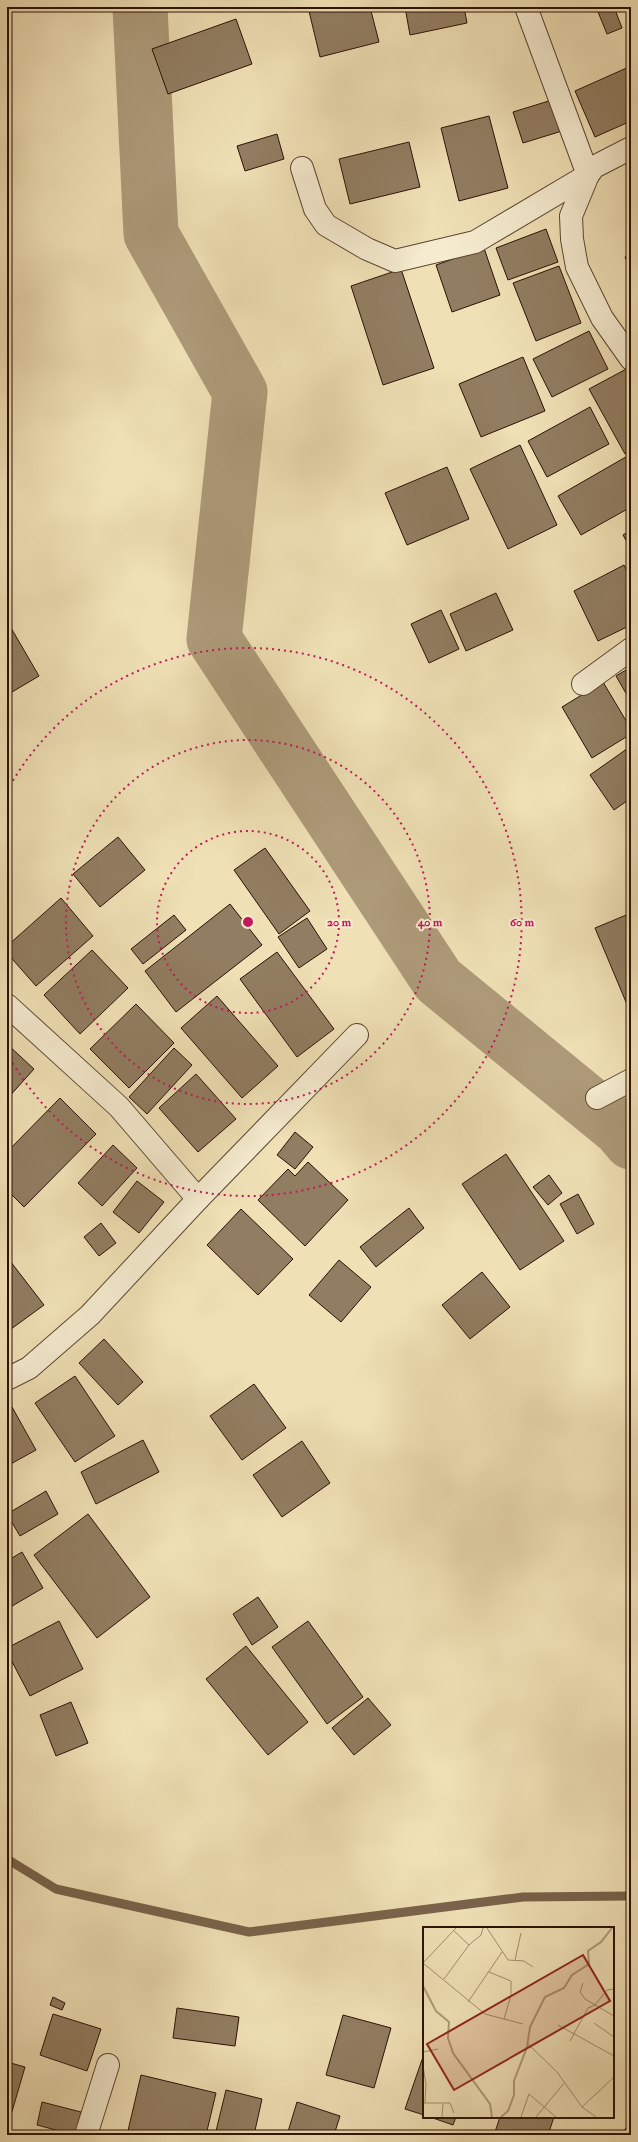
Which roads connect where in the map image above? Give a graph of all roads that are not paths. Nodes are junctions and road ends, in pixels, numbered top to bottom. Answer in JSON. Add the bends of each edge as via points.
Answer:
{"nodes":[{"id":1,"x":526,"y":7,"type":"edge"},
{"id":2,"x":631,"y":148,"type":"edge"},
{"id":3,"x":302,"y":168,"type":"dead end"},
{"id":4,"x":588,"y":176,"type":"junction"},
{"id":5,"x":631,"y":359,"type":"edge"},
{"id":6,"x":631,"y":649,"type":"edge"},
{"id":7,"x":583,"y":684,"type":"dead end"},
{"id":8,"x":7,"y":1005,"type":"edge"},
{"id":9,"x":357,"y":1035,"type":"dead end"},
{"id":10,"x":631,"y":1080,"type":"edge"},
{"id":11,"x":598,"y":1098,"type":"dead end"},
{"id":12,"x":198,"y":1199,"type":"junction"},
{"id":13,"x":7,"y":1379,"type":"edge"},
{"id":14,"x":108,"y":2065,"type":"dead end"},
{"id":15,"x":86,"y":2135,"type":"edge"}],
"edges":[{"from":1,"to":4,"type":"street"},
{"from":2,"to":4,"type":"street","via":[[594,167]]},
{"from":3,"to":4,"type":"street","via":[[314,209],[326,225],[367,249],[395,261],[475,242]]},
{"from":4,"to":5,"type":"street","via":[[571,216],[577,267],[602,318]]},
{"from":6,"to":7,"type":"street"},
{"from":8,"to":12,"type":"street","via":[[119,1107]]},
{"from":9,"to":12,"type":"street"},
{"from":10,"to":11,"type":"street"},
{"from":12,"to":13,"type":"street","via":[[90,1315],[29,1368]]},
{"from":14,"to":15,"type":"street"}]}
